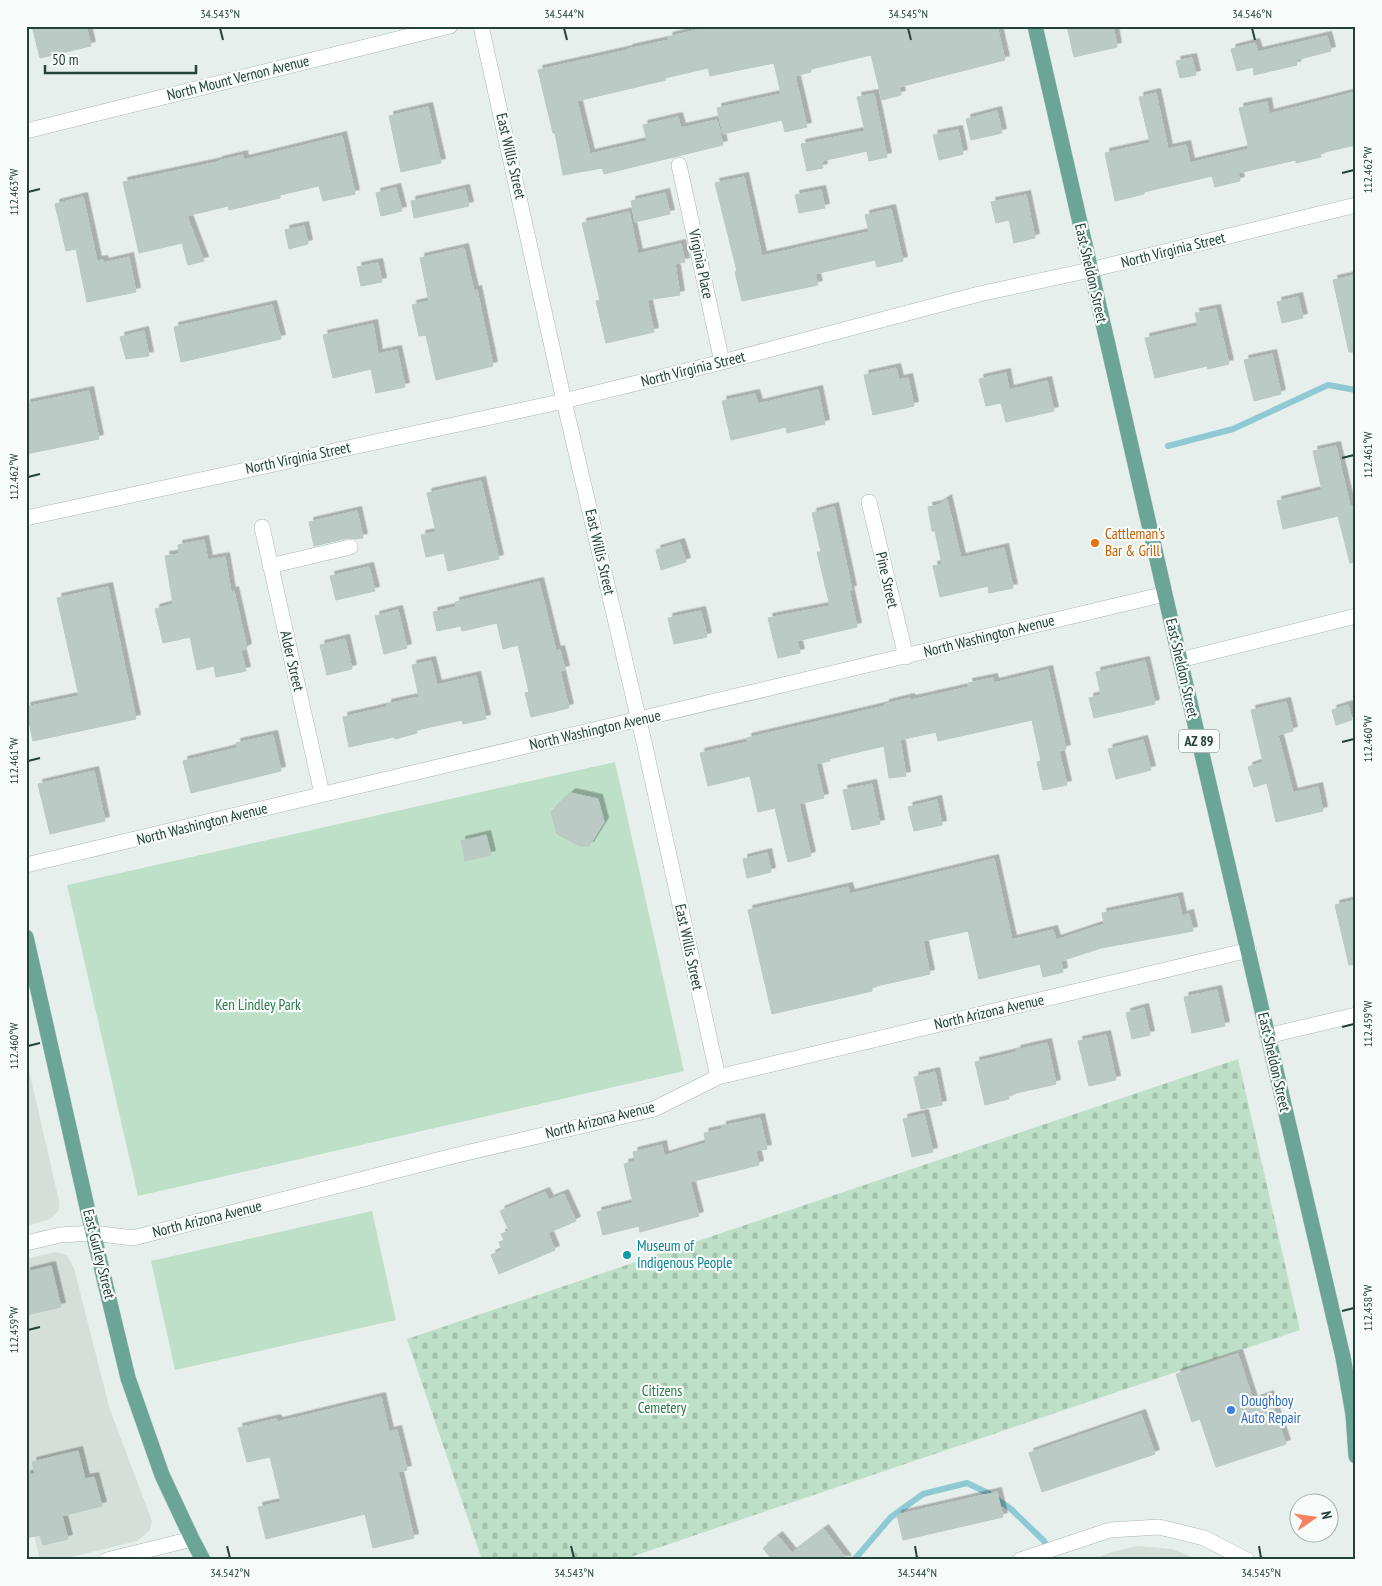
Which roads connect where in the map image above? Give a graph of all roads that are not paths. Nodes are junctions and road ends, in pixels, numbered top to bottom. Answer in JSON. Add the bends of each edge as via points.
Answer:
{"nodes":[{"id":1,"x":450,"y":26,"type":"edge"},
{"id":2,"x":482,"y":26,"type":"edge"},
{"id":3,"x":1035,"y":26,"type":"edge"},
{"id":4,"x":26,"y":131,"type":"edge"},
{"id":5,"x":679,"y":165,"type":"dead end"},
{"id":6,"x":1356,"y":205,"type":"edge"},
{"id":7,"x":1090,"y":270,"type":"junction"},
{"id":8,"x":722,"y":362,"type":"junction"},
{"id":9,"x":564,"y":400,"type":"junction"},
{"id":10,"x":869,"y":502,"type":"dead end"},
{"id":11,"x":26,"y":518,"type":"edge"},
{"id":12,"x":262,"y":527,"type":"dead end"},
{"id":13,"x":350,"y":547,"type":"dead end"},
{"id":14,"x":270,"y":566,"type":"junction"},
{"id":15,"x":1165,"y":594,"type":"junction"},
{"id":16,"x":1356,"y":616,"type":"edge"},
{"id":17,"x":906,"y":657,"type":"junction"},
{"id":18,"x":1180,"y":660,"type":"junction"},
{"id":19,"x":639,"y":720,"type":"junction"},
{"id":20,"x":322,"y":794,"type":"junction"},
{"id":21,"x":26,"y":865,"type":"edge"},
{"id":22,"x":26,"y":937,"type":"edge"},
{"id":23,"x":1248,"y":950,"type":"junction"},
{"id":24,"x":1356,"y":1015,"type":"edge"},
{"id":25,"x":1267,"y":1036,"type":"junction"},
{"id":26,"x":718,"y":1077,"type":"junction"},
{"id":27,"x":93,"y":1233,"type":"junction"},
{"id":28,"x":26,"y":1243,"type":"edge"},
{"id":29,"x":1354,"y":1413,"type":"edge"},
{"id":30,"x":1356,"y":1456,"type":"edge"},
{"id":31,"x":192,"y":1539,"type":"junction"},
{"id":32,"x":106,"y":1560,"type":"edge"},
{"id":33,"x":203,"y":1560,"type":"edge"},
{"id":34,"x":1020,"y":1560,"type":"edge"},
{"id":35,"x":1247,"y":1560,"type":"edge"}],
"edges":[{"from":1,"to":4,"type":"street","name":"North Mount Vernon Avenue"},
{"from":2,"to":9,"type":"street","name":"East Willis Street"},
{"from":3,"to":7,"type":"main road","name":"East Sheldon Street","number":"AZ 89"},
{"from":5,"to":8,"type":"street","name":"Virginia Place"},
{"from":6,"to":7,"type":"street","name":"North Virginia Street"},
{"from":7,"to":8,"type":"street","name":"North Virginia Street","via":[[979,294]]},
{"from":7,"to":15,"type":"main road","name":"East Sheldon Street","number":"AZ 89"},
{"from":8,"to":9,"type":"street","name":"North Virginia Street"},
{"from":9,"to":11,"type":"street","name":"North Virginia Street"},
{"from":9,"to":19,"type":"street","name":"East Willis Street"},
{"from":10,"to":17,"type":"street","name":"Pine Street"},
{"from":12,"to":14,"type":"street","name":"Alder Street"},
{"from":13,"to":14,"type":"street"},
{"from":14,"to":20,"type":"street","name":"Alder Street"},
{"from":15,"to":17,"type":"street","name":"North Washington Avenue"},
{"from":15,"to":18,"type":"main road","name":"East Sheldon Street","number":"AZ 89"},
{"from":16,"to":18,"type":"street"},
{"from":17,"to":19,"type":"street","name":"North Washington Avenue"},
{"from":18,"to":23,"type":"main road","name":"East Sheldon Street","number":"AZ 89"},
{"from":19,"to":20,"type":"street","name":"North Washington Avenue"},
{"from":19,"to":26,"type":"street","name":"East Willis Street"},
{"from":20,"to":21,"type":"street","name":"North Washington Avenue"},
{"from":22,"to":27,"type":"main road","name":"East Gurley Street"},
{"from":23,"to":25,"type":"main road","name":"East Sheldon Street","number":"AZ 89"},
{"from":23,"to":26,"type":"street","name":"North Arizona Avenue"},
{"from":24,"to":25,"type":"street"},
{"from":25,"to":29,"type":"main road","name":"East Sheldon Street","number":"AZ 89"},
{"from":26,"to":27,"type":"street","name":"North Arizona Avenue","via":[[654,1109],[453,1156],[133,1238]]},
{"from":27,"to":28,"type":"street","name":"North Arizona Avenue","via":[[60,1235]]},
{"from":27,"to":31,"type":"main road","name":"East Gurley Street","via":[[133,1394],[162,1475]]},
{"from":29,"to":30,"type":"main road","name":"East Sheldon Street","number":"AZ 89"},
{"from":31,"to":32,"type":"street"},
{"from":31,"to":33,"type":"main road","name":"East Gurley Street"},
{"from":34,"to":35,"type":"street","via":[[1110,1530],[1159,1527],[1204,1538]]}]}
